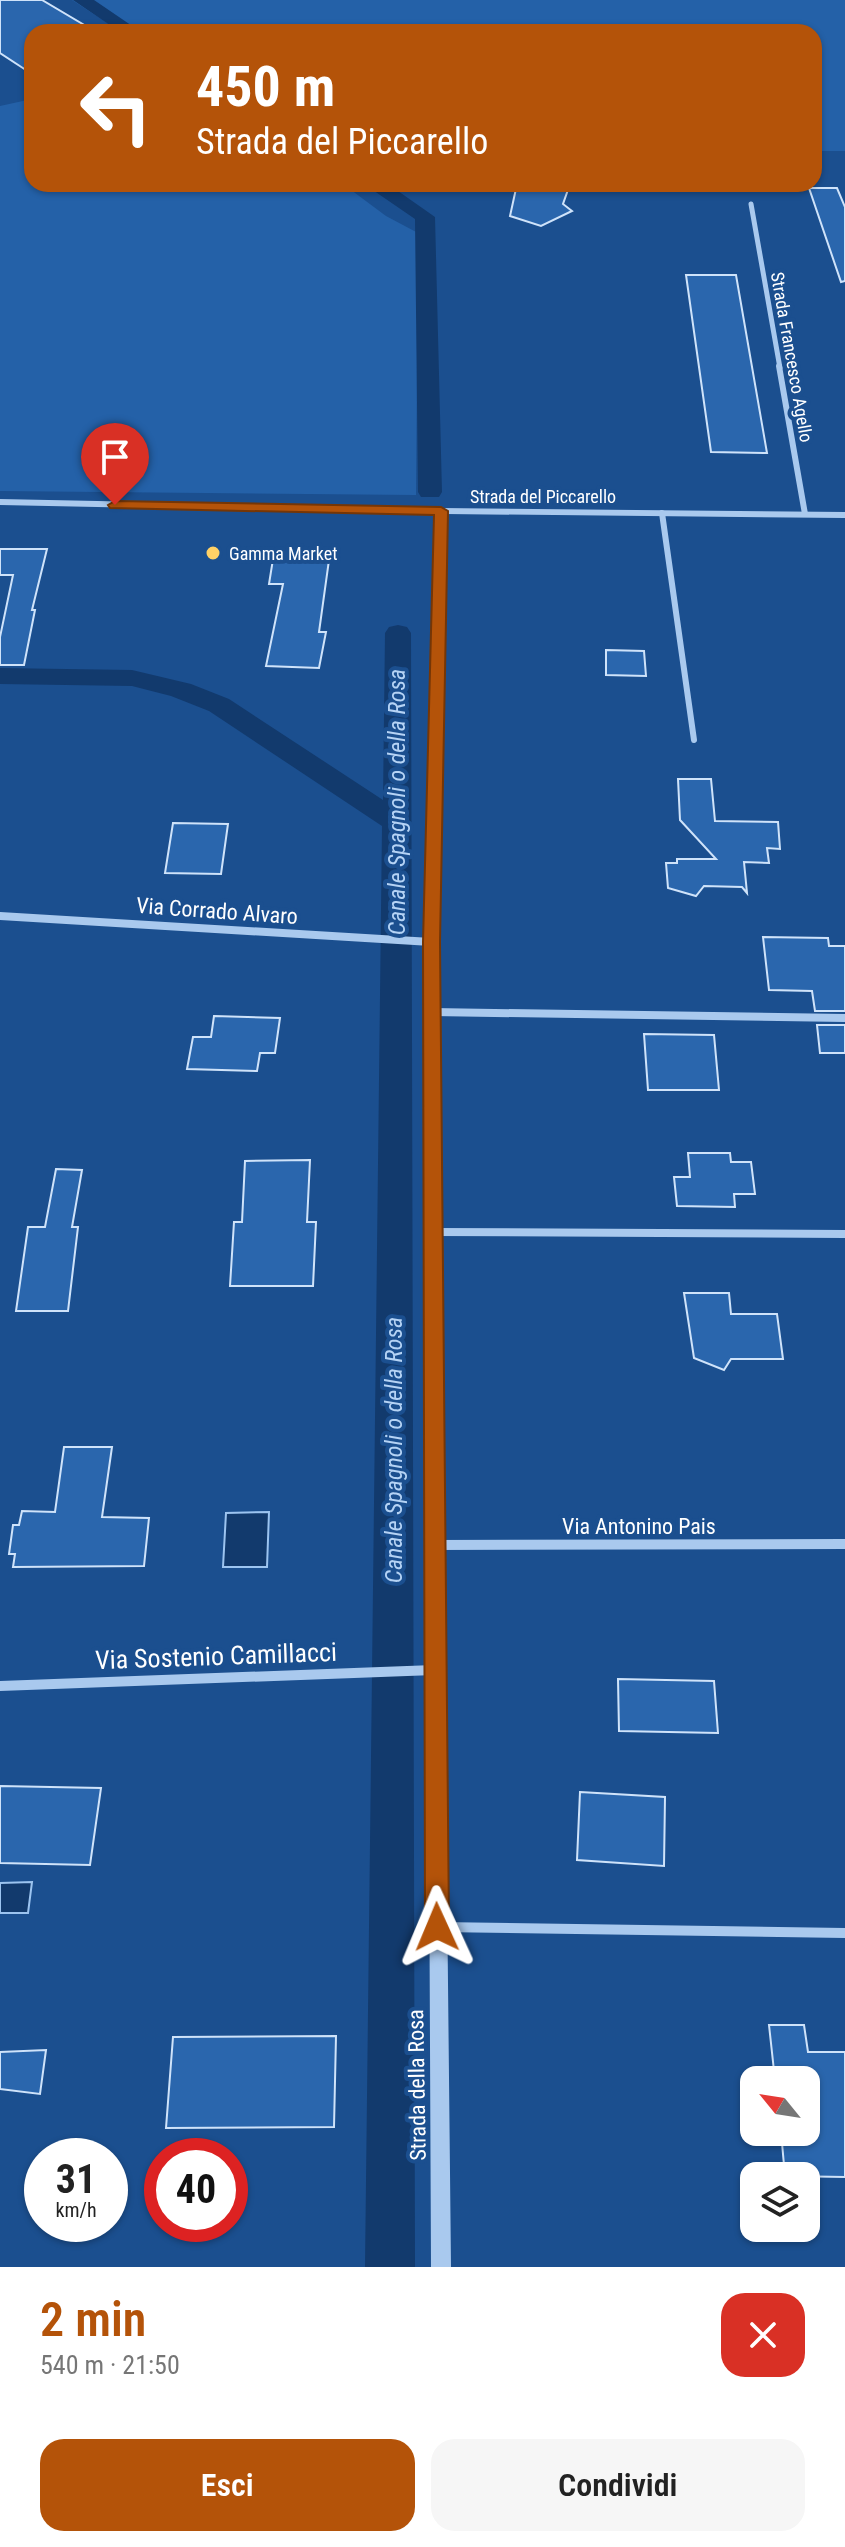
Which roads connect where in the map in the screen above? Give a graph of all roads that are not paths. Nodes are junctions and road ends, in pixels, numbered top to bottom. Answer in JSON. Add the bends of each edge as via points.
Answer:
{"nodes":[{"id":1,"x":751,"y":204,"type":"dead end"},
{"id":2,"x":0,"y":502,"type":"edge"},
{"id":3,"x":441,"y":511,"type":"junction"},
{"id":4,"x":662,"y":513,"type":"junction"},
{"id":5,"x":805,"y":514,"type":"junction"},
{"id":6,"x":845,"y":515,"type":"edge"},
{"id":7,"x":694,"y":740,"type":"dead end"},
{"id":8,"x":0,"y":916,"type":"edge"},
{"id":9,"x":431,"y":942,"type":"junction"},
{"id":10,"x":432,"y":1012,"type":"junction"},
{"id":11,"x":845,"y":1018,"type":"edge"},
{"id":12,"x":433,"y":1232,"type":"junction"},
{"id":13,"x":845,"y":1234,"type":"edge"},
{"id":14,"x":845,"y":1544,"type":"edge"},
{"id":15,"x":434,"y":1545,"type":"junction"},
{"id":16,"x":434,"y":1670,"type":"junction"},
{"id":17,"x":0,"y":1686,"type":"edge"},
{"id":18,"x":437,"y":1927,"type":"junction"},
{"id":19,"x":845,"y":1933,"type":"edge"},
{"id":20,"x":441,"y":2267,"type":"edge"}],
"edges":[{"from":1,"to":5,"type":"street","name":"Strada Francesco Agello"},
{"from":2,"to":3,"type":"street","name":"Strada del Piccarello"},
{"from":3,"to":4,"type":"street","name":"Strada del Piccarello"},
{"from":3,"to":9,"type":"street","name":"Strada della Rosa"},
{"from":4,"to":5,"type":"street","name":"Strada del Piccarello"},
{"from":4,"to":7,"type":"street"},
{"from":5,"to":6,"type":"street","name":"Strada del Piccarello"},
{"from":8,"to":9,"type":"street","name":"Via Corrado Alvaro"},
{"from":9,"to":10,"type":"street","name":"Strada della Rosa"},
{"from":10,"to":11,"type":"street"},
{"from":10,"to":12,"type":"street","name":"Strada della Rosa"},
{"from":12,"to":13,"type":"street"},
{"from":12,"to":15,"type":"street","name":"Strada della Rosa"},
{"from":14,"to":15,"type":"street","name":"Via Antonino Pais"},
{"from":15,"to":16,"type":"street","name":"Strada della Rosa"},
{"from":16,"to":17,"type":"street","name":"Via Sostenio Camillacci"},
{"from":16,"to":18,"type":"street","name":"Strada della Rosa"},
{"from":18,"to":19,"type":"street"},
{"from":18,"to":20,"type":"street","name":"Strada della Rosa"}]}
